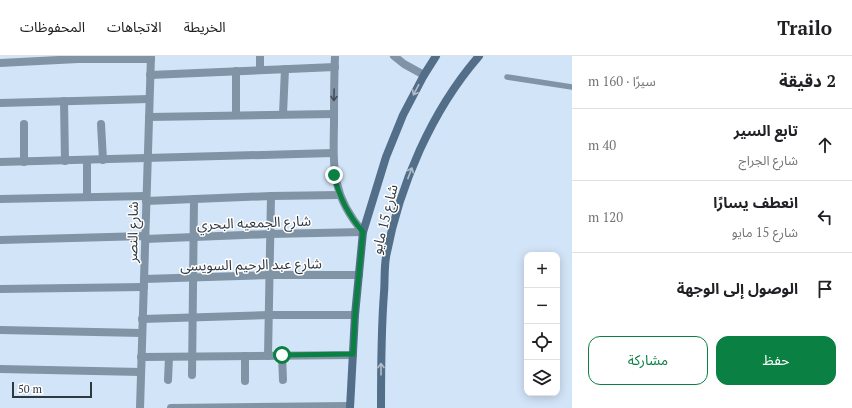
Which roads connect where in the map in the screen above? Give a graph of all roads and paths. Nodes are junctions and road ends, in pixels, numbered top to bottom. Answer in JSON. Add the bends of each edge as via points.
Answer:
{"nodes":[{"id":1,"x":260,"y":56,"type":"edge"},
{"id":2,"x":335,"y":56,"type":"edge"},
{"id":3,"x":394,"y":56,"type":"edge"},
{"id":4,"x":436,"y":56,"type":"edge"},
{"id":5,"x":479,"y":56,"type":"edge"},
{"id":6,"x":151,"y":57,"type":"edge"},
{"id":7,"x":78,"y":58,"type":"edge"},
{"id":8,"x":0,"y":63,"type":"edge"},
{"id":9,"x":334,"y":67,"type":"junction"},
{"id":10,"x":285,"y":69,"type":"junction"},
{"id":11,"x":260,"y":70,"type":"junction"},
{"id":12,"x":236,"y":71,"type":"junction"},
{"id":13,"x":150,"y":75,"type":"junction"},
{"id":14,"x":424,"y":75,"type":"junction"},
{"id":15,"x":507,"y":77,"type":"dead end"},
{"id":16,"x":572,"y":87,"type":"edge"},
{"id":17,"x":149,"y":99,"type":"junction"},
{"id":18,"x":64,"y":101,"type":"junction"},
{"id":19,"x":0,"y":103,"type":"edge"},
{"id":20,"x":284,"y":114,"type":"junction"},
{"id":21,"x":334,"y":114,"type":"junction"},
{"id":22,"x":236,"y":115,"type":"junction"},
{"id":23,"x":149,"y":117,"type":"junction"},
{"id":24,"x":24,"y":124,"type":"dead end"},
{"id":25,"x":101,"y":124,"type":"dead end"},
{"id":26,"x":333,"y":153,"type":"junction"},
{"id":27,"x":147,"y":158,"type":"junction"},
{"id":28,"x":65,"y":160,"type":"junction"},
{"id":29,"x":87,"y":160,"type":"junction"},
{"id":30,"x":103,"y":160,"type":"junction"},
{"id":31,"x":0,"y":162,"type":"edge"},
{"id":32,"x":24,"y":162,"type":"junction"},
{"id":33,"x":340,"y":195,"type":"junction"},
{"id":34,"x":271,"y":196,"type":"junction"},
{"id":35,"x":87,"y":197,"type":"junction"},
{"id":36,"x":146,"y":198,"type":"junction"},
{"id":37,"x":0,"y":199,"type":"edge"},
{"id":38,"x":194,"y":199,"type":"junction"},
{"id":39,"x":363,"y":232,"type":"junction"},
{"id":40,"x":270,"y":234,"type":"junction"},
{"id":41,"x":193,"y":237,"type":"junction"},
{"id":42,"x":145,"y":238,"type":"junction"},
{"id":43,"x":0,"y":240,"type":"edge"},
{"id":44,"x":270,"y":275,"type":"junction"},
{"id":45,"x":359,"y":275,"type":"junction"},
{"id":46,"x":192,"y":278,"type":"junction"},
{"id":47,"x":144,"y":283,"type":"junction"},
{"id":48,"x":0,"y":290,"type":"edge"},
{"id":49,"x":269,"y":315,"type":"junction"},
{"id":50,"x":355,"y":315,"type":"junction"},
{"id":51,"x":193,"y":318,"type":"junction"},
{"id":52,"x":142,"y":319,"type":"junction"},
{"id":53,"x":0,"y":330,"type":"edge"},
{"id":54,"x":142,"y":332,"type":"junction"},
{"id":55,"x":353,"y":354,"type":"junction"},
{"id":56,"x":282,"y":355,"type":"junction"},
{"id":57,"x":192,"y":356,"type":"junction"},
{"id":58,"x":245,"y":356,"type":"junction"},
{"id":59,"x":268,"y":356,"type":"junction"},
{"id":60,"x":141,"y":357,"type":"junction"},
{"id":61,"x":169,"y":357,"type":"junction"},
{"id":62,"x":0,"y":369,"type":"edge"},
{"id":63,"x":141,"y":372,"type":"junction"},
{"id":64,"x":192,"y":375,"type":"dead end"},
{"id":65,"x":168,"y":380,"type":"dead end"},
{"id":66,"x":283,"y":380,"type":"dead end"},
{"id":67,"x":245,"y":381,"type":"dead end"},
{"id":68,"x":350,"y":407,"type":"edge"},
{"id":69,"x":140,"y":408,"type":"edge"},
{"id":70,"x":171,"y":408,"type":"edge"},
{"id":71,"x":381,"y":408,"type":"edge"}],
"edges":[{"from":1,"to":11,"type":"street"},
{"from":2,"to":9,"type":"street","name":"شارع 15 مايو"},
{"from":3,"to":14,"type":"street"},
{"from":4,"to":14,"type":"main road","name":"شارع 15 مايو"},
{"from":71,"to":5,"type":"main road","name":"شارع 15 مايو","one_way":true,"via":[[381,330],[386,258],[396,214],[410,172],[426,137],[448,98]]},
{"from":6,"to":7,"type":"street"},
{"from":6,"to":13,"type":"street","name":"شارع النصر"},
{"from":7,"to":8,"type":"street"},
{"from":9,"to":10,"type":"street"},
{"from":9,"to":21,"type":"street","name":"شارع 15 مايو","one_way":true},
{"from":10,"to":11,"type":"street"},
{"from":10,"to":20,"type":"street"},
{"from":11,"to":12,"type":"street"},
{"from":12,"to":13,"type":"street"},
{"from":12,"to":22,"type":"street"},
{"from":13,"to":17,"type":"street","name":"شارع النصر"},
{"from":14,"to":39,"type":"main road","name":"شارع 15 مايو","one_way":true,"via":[[403,115],[386,157]]},
{"from":15,"to":16,"type":"lane"},
{"from":17,"to":18,"type":"street"},
{"from":17,"to":23,"type":"street","name":"شارع النصر"},
{"from":18,"to":19,"type":"street"},
{"from":18,"to":28,"type":"street"},
{"from":20,"to":21,"type":"street"},
{"from":20,"to":22,"type":"street"},
{"from":21,"to":26,"type":"street","name":"شارع 15 مايو"},
{"from":22,"to":23,"type":"street"},
{"from":23,"to":27,"type":"street","name":"شارع النصر"},
{"from":24,"to":32,"type":"street"},
{"from":25,"to":30,"type":"street"},
{"from":26,"to":27,"type":"street"},
{"from":26,"to":33,"type":"street","name":"شارع 15 مايو","via":[[334,175]]},
{"from":27,"to":30,"type":"street"},
{"from":27,"to":36,"type":"street","name":"شارع النصر"},
{"from":28,"to":29,"type":"street"},
{"from":28,"to":32,"type":"street"},
{"from":29,"to":30,"type":"street"},
{"from":29,"to":35,"type":"street"},
{"from":31,"to":32,"type":"street"},
{"from":33,"to":34,"type":"street"},
{"from":33,"to":39,"type":"street","name":"شارع 15 مايو","via":[[350,215]]},
{"from":34,"to":38,"type":"street"},
{"from":34,"to":40,"type":"street"},
{"from":35,"to":36,"type":"street"},
{"from":35,"to":37,"type":"street"},
{"from":36,"to":38,"type":"street"},
{"from":36,"to":42,"type":"street","name":"شارع النصر"},
{"from":38,"to":41,"type":"street"},
{"from":39,"to":40,"type":"street","name":"شارع الجمعيه البحري"},
{"from":39,"to":45,"type":"main road","name":"شارع 15 مايو"},
{"from":40,"to":41,"type":"street","name":"شارع الجمعيه البحري"},
{"from":40,"to":44,"type":"street"},
{"from":41,"to":42,"type":"street","name":"شارع الجمعيه البحري"},
{"from":41,"to":46,"type":"street"},
{"from":42,"to":43,"type":"street","name":"شارع الجمعيه البحري"},
{"from":42,"to":47,"type":"street","name":"شارع النصر"},
{"from":44,"to":45,"type":"street","name":"شارع عبد الرحيم السويسى"},
{"from":44,"to":46,"type":"street","name":"شارع عبد الرحيم السويسى"},
{"from":44,"to":49,"type":"street"},
{"from":45,"to":50,"type":"main road","name":"شارع 15 مايو"},
{"from":46,"to":47,"type":"street","name":"شارع عبد الرحيم السويسى"},
{"from":46,"to":51,"type":"street"},
{"from":47,"to":48,"type":"street","name":"شارع عبد الرحيم السويسى"},
{"from":47,"to":52,"type":"street","name":"شارع النصر"},
{"from":49,"to":50,"type":"street"},
{"from":49,"to":51,"type":"street"},
{"from":49,"to":59,"type":"street"},
{"from":50,"to":55,"type":"main road","name":"شارع 15 مايو"},
{"from":51,"to":52,"type":"street"},
{"from":51,"to":57,"type":"street"},
{"from":52,"to":54,"type":"street","name":"شارع النصر"},
{"from":53,"to":54,"type":"street"},
{"from":54,"to":60,"type":"street","name":"شارع النصر"},
{"from":55,"to":56,"type":"street"},
{"from":55,"to":68,"type":"main road","name":"شارع 15 مايو"},
{"from":56,"to":59,"type":"street"},
{"from":56,"to":66,"type":"street"},
{"from":57,"to":58,"type":"street"},
{"from":57,"to":61,"type":"street"},
{"from":57,"to":64,"type":"street"},
{"from":58,"to":59,"type":"street"},
{"from":58,"to":67,"type":"street"},
{"from":60,"to":61,"type":"street"},
{"from":60,"to":63,"type":"street","name":"شارع النصر"},
{"from":61,"to":65,"type":"street"},
{"from":62,"to":63,"type":"street"},
{"from":63,"to":69,"type":"street","name":"شارع النصر"},
{"from":68,"to":70,"type":"street"}]}
